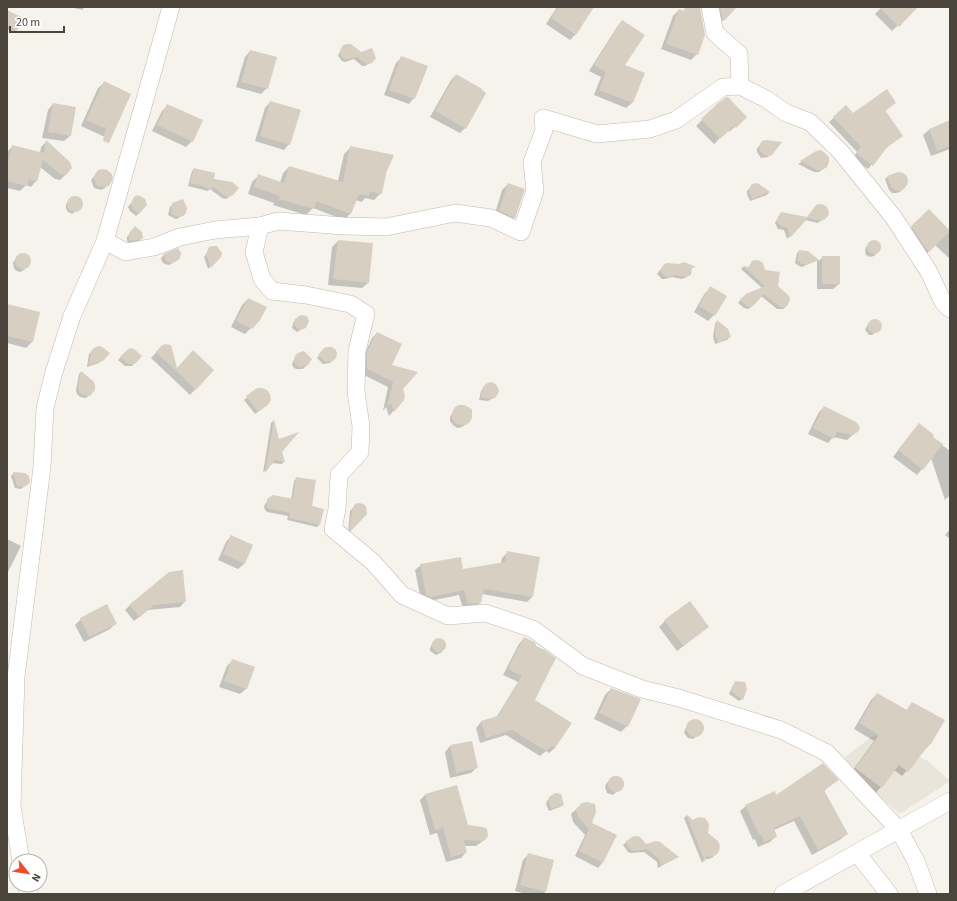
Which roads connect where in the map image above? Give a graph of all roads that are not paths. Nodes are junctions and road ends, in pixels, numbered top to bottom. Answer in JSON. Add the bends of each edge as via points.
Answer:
{"nodes":[{"id":1,"x":171,"y":7,"type":"edge"},
{"id":2,"x":710,"y":7,"type":"edge"},
{"id":3,"x":740,"y":86,"type":"junction"},
{"id":4,"x":260,"y":226,"type":"junction"},
{"id":5,"x":105,"y":241,"type":"junction"},
{"id":6,"x":950,"y":309,"type":"edge"},
{"id":7,"x":950,"y":801,"type":"edge"},
{"id":8,"x":899,"y":830,"type":"junction"},
{"id":9,"x":20,"y":853,"type":"edge"},
{"id":10,"x":856,"y":853,"type":"junction"},
{"id":11,"x":783,"y":894,"type":"edge"},
{"id":12,"x":889,"y":894,"type":"edge"},
{"id":13,"x":928,"y":894,"type":"edge"}],
"edges":[{"from":1,"to":5,"type":"street"},
{"from":2,"to":3,"type":"street","via":[[715,33],[739,54]]},
{"from":3,"to":4,"type":"street","via":[[723,87],[676,120],[650,128],[597,134],[543,118],[544,130],[532,162],[535,191],[521,232],[491,218],[455,213],[386,227],[278,221]]},
{"from":3,"to":6,"type":"street","via":[[786,113],[810,122],[840,151],[894,218]]},
{"from":4,"to":5,"type":"street","via":[[180,236],[154,247],[126,252]]},
{"from":4,"to":8,"type":"street","via":[[254,252],[262,279],[272,291],[350,304],[366,314],[356,351],[356,392],[361,426],[360,452],[339,475],[333,529],[373,562],[402,595],[448,616],[485,612],[533,629],[583,666],[642,689],[781,730],[827,753]]},
{"from":5,"to":9,"type":"street","via":[[72,316],[45,408],[42,467],[16,677],[12,807]]},
{"from":7,"to":8,"type":"street"},
{"from":8,"to":10,"type":"street"},
{"from":8,"to":13,"type":"street","via":[[916,861]]},
{"from":10,"to":11,"type":"street"},
{"from":10,"to":12,"type":"street"}]}
